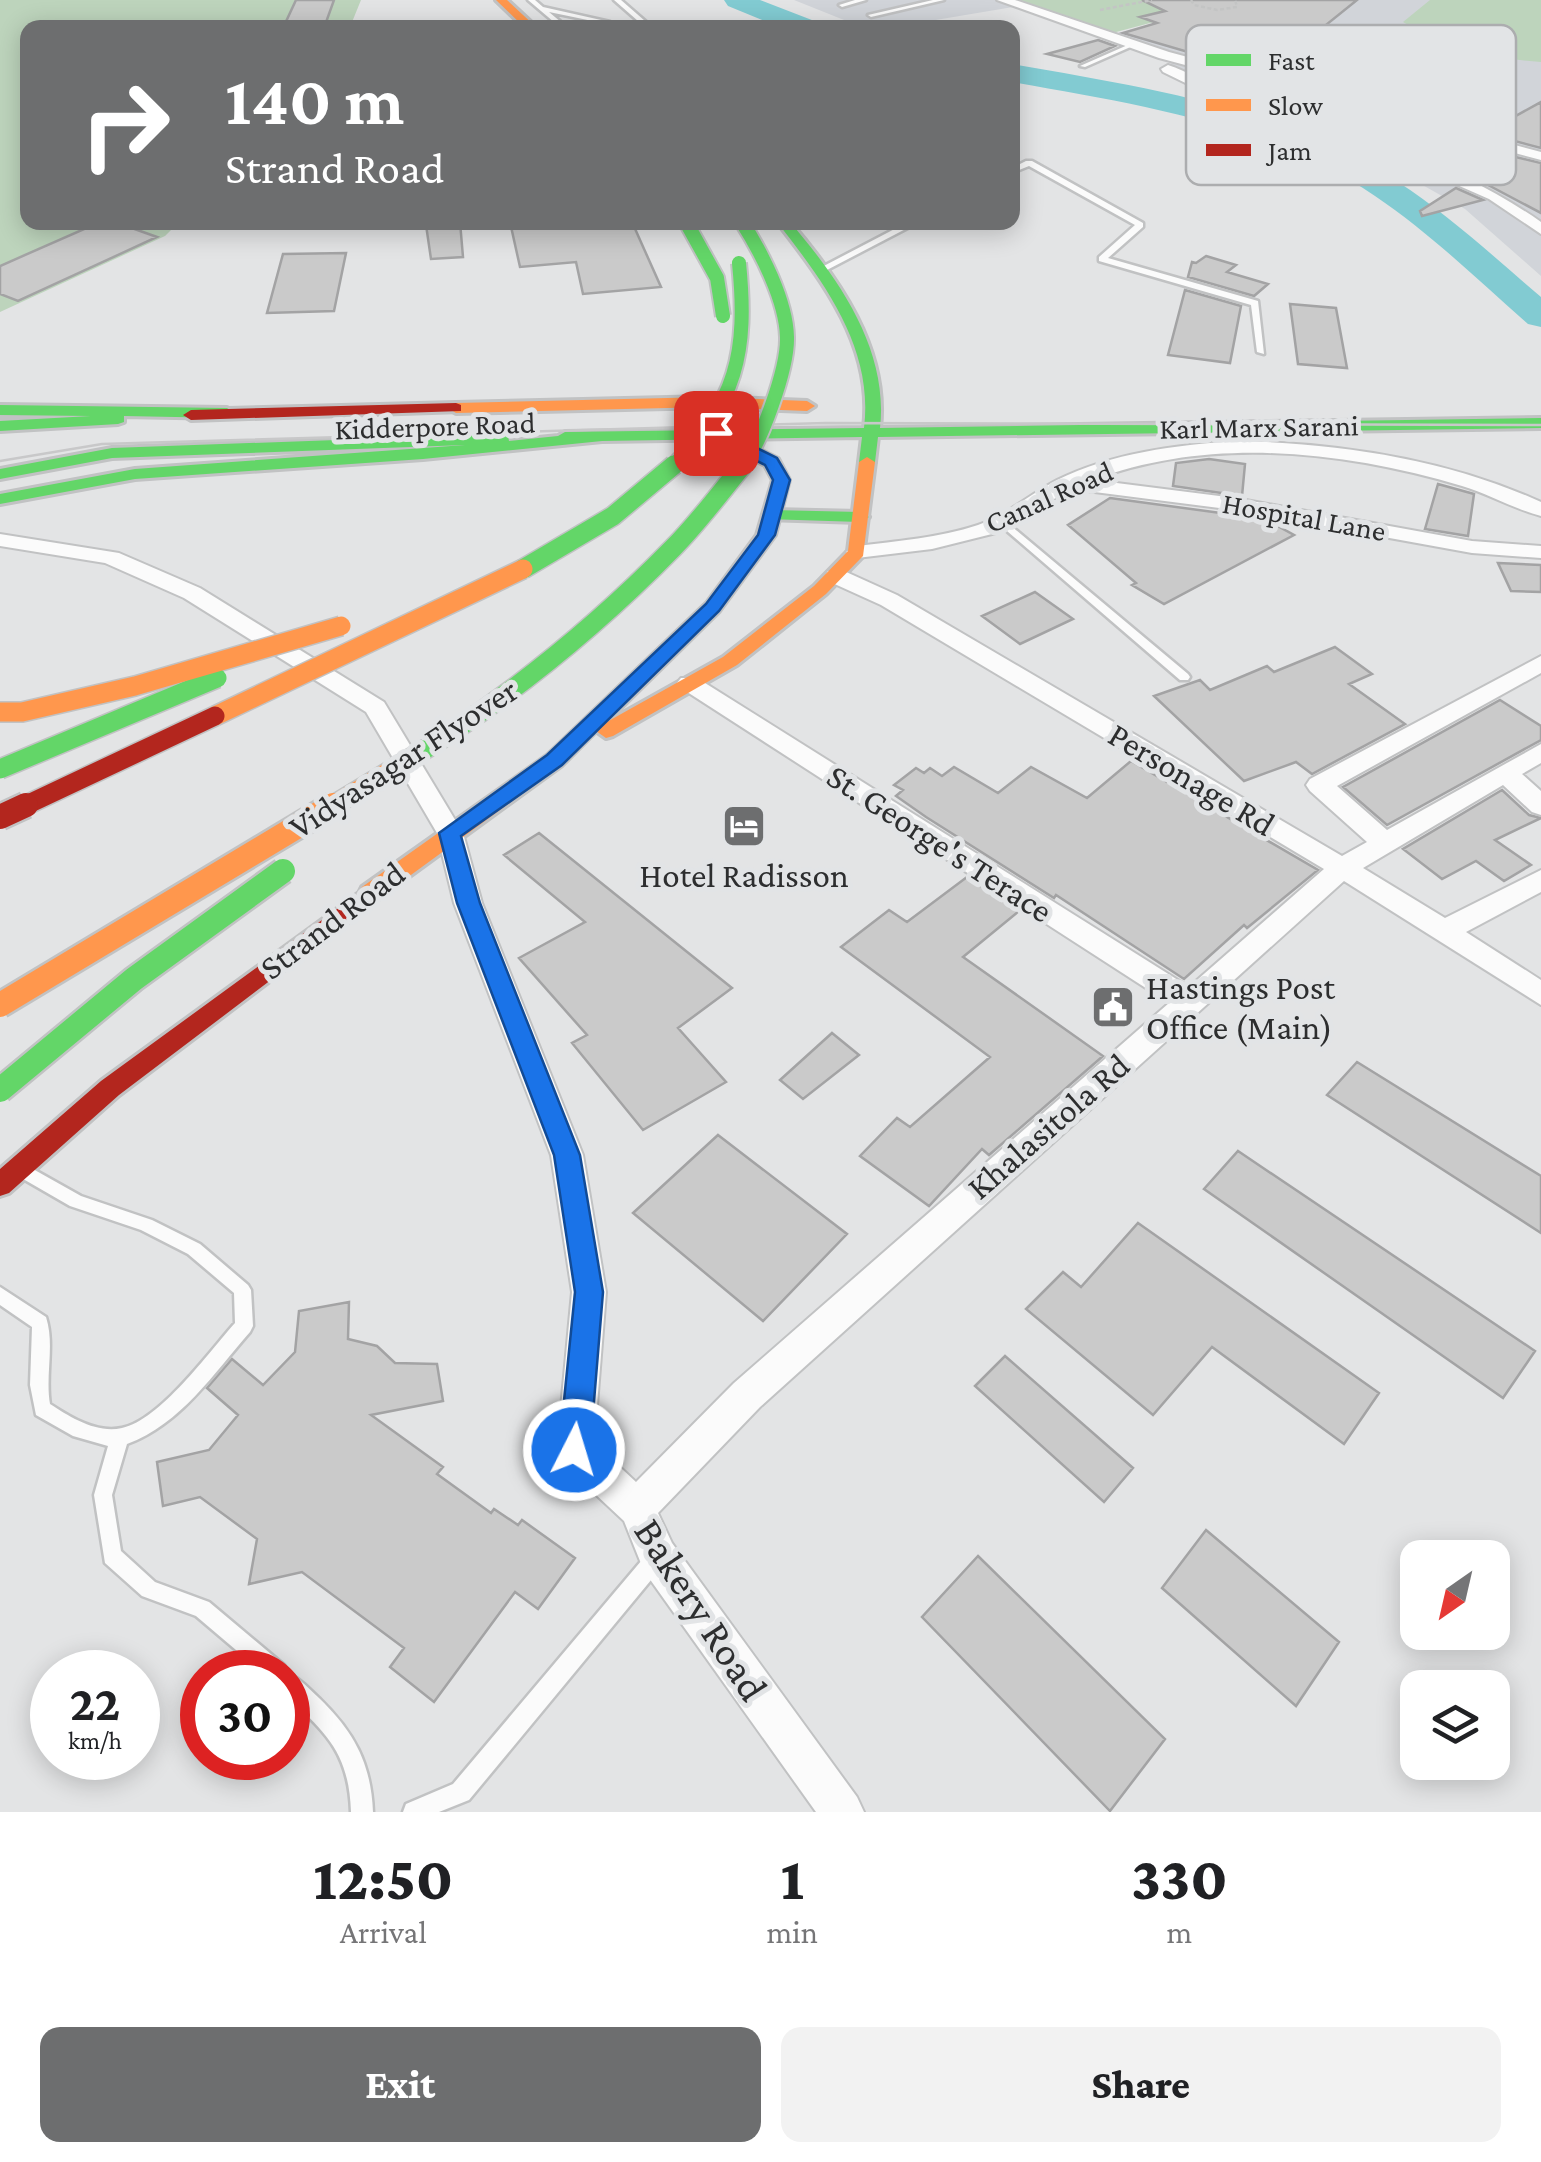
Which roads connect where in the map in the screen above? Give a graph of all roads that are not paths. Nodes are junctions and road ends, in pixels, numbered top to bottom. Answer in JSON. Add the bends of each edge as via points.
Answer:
{"nodes":[{"id":1,"x":501,"y":0,"type":"edge"},
{"id":2,"x":531,"y":0,"type":"edge"},
{"id":3,"x":617,"y":0,"type":"edge"},
{"id":4,"x":862,"y":0,"type":"edge"},
{"id":5,"x":941,"y":0,"type":"edge"},
{"id":6,"x":1002,"y":0,"type":"edge"},
{"id":7,"x":842,"y":5,"type":"dead end"},
{"id":8,"x":872,"y":15,"type":"dead end"},
{"id":9,"x":536,"y":18,"type":"edge"},
{"id":10,"x":572,"y":20,"type":"edge"},
{"id":11,"x":641,"y":20,"type":"edge"},
{"id":12,"x":1132,"y":45,"type":"junction"},
{"id":13,"x":1174,"y":57,"type":"junction"},
{"id":14,"x":1186,"y":60,"type":"edge"},
{"id":15,"x":1083,"y":66,"type":"dead end"},
{"id":16,"x":1186,"y":78,"type":"edge"},
{"id":17,"x":1516,"y":149,"type":"edge"},
{"id":18,"x":1541,"y":156,"type":"edge"},
{"id":19,"x":1020,"y":167,"type":"edge"},
{"id":20,"x":1469,"y":185,"type":"edge"},
{"id":21,"x":691,"y":230,"type":"edge"},
{"id":22,"x":721,"y":230,"type":"edge"},
{"id":23,"x":747,"y":230,"type":"edge"},
{"id":24,"x":790,"y":230,"type":"edge"},
{"id":25,"x":899,"y":230,"type":"edge"},
{"id":26,"x":1541,"y":230,"type":"edge"},
{"id":27,"x":822,"y":268,"type":"junction"},
{"id":28,"x":717,"y":341,"type":"dead end"},
{"id":29,"x":1261,"y":352,"type":"dead end"},
{"id":30,"x":706,"y":372,"type":"dead end"},
{"id":31,"x":1432,"y":403,"type":"junction"},
{"id":32,"x":1541,"y":403,"type":"edge"},
{"id":33,"x":854,"y":408,"type":"junction"},
{"id":34,"x":0,"y":410,"type":"edge"},
{"id":35,"x":227,"y":413,"type":"junction"},
{"id":36,"x":1503,"y":422,"type":"junction"},
{"id":37,"x":1541,"y":423,"type":"edge"},
{"id":38,"x":0,"y":426,"type":"edge"},
{"id":39,"x":796,"y":431,"type":"joint"},
{"id":40,"x":716,"y":433,"type":"junction"},
{"id":41,"x":868,"y":433,"type":"junction"},
{"id":42,"x":600,"y":436,"type":"junction"},
{"id":43,"x":0,"y":454,"type":"edge"},
{"id":44,"x":631,"y":462,"type":"dead end"},
{"id":45,"x":0,"y":474,"type":"edge"},
{"id":46,"x":1067,"y":483,"type":"junction"},
{"id":47,"x":0,"y":499,"type":"edge"},
{"id":48,"x":1541,"y":510,"type":"edge"},
{"id":49,"x":772,"y":515,"type":"junction"},
{"id":50,"x":860,"y":518,"type":"junction"},
{"id":51,"x":1004,"y":523,"type":"junction"},
{"id":52,"x":0,"y":540,"type":"edge"},
{"id":53,"x":857,"y":552,"type":"junction"},
{"id":54,"x":1541,"y":552,"type":"edge"},
{"id":55,"x":836,"y":576,"type":"junction"},
{"id":56,"x":1541,"y":663,"type":"edge"},
{"id":57,"x":1184,"y":677,"type":"dead end"},
{"id":58,"x":689,"y":683,"type":"junction"},
{"id":59,"x":0,"y":712,"type":"edge"},
{"id":60,"x":455,"y":732,"type":"junction"},
{"id":61,"x":1541,"y":752,"type":"edge"},
{"id":62,"x":554,"y":760,"type":"junction"},
{"id":63,"x":0,"y":770,"type":"edge"},
{"id":64,"x":1507,"y":774,"type":"junction"},
{"id":65,"x":1541,"y":806,"type":"edge"},
{"id":66,"x":0,"y":818,"type":"edge"},
{"id":67,"x":335,"y":832,"type":"dead end"},
{"id":68,"x":450,"y":833,"type":"junction"},
{"id":69,"x":1385,"y":842,"type":"junction"},
{"id":70,"x":304,"y":855,"type":"dead end"},
{"id":71,"x":1342,"y":868,"type":"junction"},
{"id":72,"x":1541,"y":880,"type":"edge"},
{"id":73,"x":1444,"y":931,"type":"junction"},
{"id":74,"x":1541,"y":994,"type":"edge"},
{"id":75,"x":1190,"y":1002,"type":"junction"},
{"id":76,"x":0,"y":1005,"type":"edge"},
{"id":77,"x":0,"y":1090,"type":"edge"},
{"id":78,"x":19,"y":1168,"type":"junction"},
{"id":79,"x":0,"y":1185,"type":"edge"},
{"id":80,"x":0,"y":1296,"type":"edge"},
{"id":81,"x":120,"y":1438,"type":"junction"},
{"id":82,"x":637,"y":1508,"type":"junction"},
{"id":83,"x":658,"y":1557,"type":"junction"},
{"id":84,"x":251,"y":1650,"type":"edge"},
{"id":85,"x":310,"y":1704,"type":"edge"},
{"id":86,"x":362,"y":1812,"type":"edge"},
{"id":87,"x":414,"y":1812,"type":"edge"},
{"id":88,"x":842,"y":1812,"type":"edge"}],
"edges":[{"from":1,"to":9,"type":"main road"},
{"from":2,"to":9,"type":"lane"},
{"from":3,"to":11,"type":"lane"},
{"from":4,"to":7,"type":"lane"},
{"from":5,"to":8,"type":"lane"},
{"from":6,"to":12,"type":"street"},
{"from":9,"to":10,"type":"lane"},
{"from":12,"to":13,"type":"street"},
{"from":12,"to":15,"type":"lane"},
{"from":13,"to":14,"type":"street"},
{"from":13,"to":16,"type":"street","via":[[1162,67]]},
{"from":17,"to":18,"type":"street"},
{"from":19,"to":29,"type":"lane","via":[[1028,163],[1140,225],[1102,258],[1254,303]]},
{"from":20,"to":26,"type":"street"},
{"from":21,"to":28,"type":"main road","bridge":true,"via":[[723,289]]},
{"from":22,"to":66,"type":"main road","bridge":true,"via":[[747,290],[746,357],[691,448],[636,496],[510,575]]},
{"from":23,"to":60,"type":"main road","name":"Vidyasagar Flyover","bridge":true,"via":[[768,264],[787,337],[769,415],[748,459],[676,546],[606,614]]},
{"from":24,"to":27,"type":"main road"},
{"from":25,"to":27,"type":"lane"},
{"from":27,"to":33,"type":"main road","via":[[863,352],[874,394]]},
{"from":30,"to":44,"type":"main road","via":[[661,437]]},
{"from":31,"to":32,"type":"main road"},
{"from":31,"to":33,"type":"main road","via":[[964,413]]},
{"from":31,"to":36,"type":"main road"},
{"from":33,"to":35,"type":"main road","via":[[710,402]]},
{"from":33,"to":41,"type":"main road"},
{"from":33,"to":43,"type":"main road","name":"Kidderpore Road","via":[[88,439]]},
{"from":34,"to":35,"type":"main road"},
{"from":35,"to":38,"type":"main road"},
{"from":36,"to":37,"type":"main road","name":"Karl Marx Sarani"},
{"from":36,"to":41,"type":"main road","name":"Karl Marx Sarani"},
{"from":39,"to":40,"type":"main road","name":"Kidderpore Road"},
{"from":39,"to":41,"type":"main road","name":"Karl Marx Sarani"},
{"from":40,"to":42,"type":"main road","name":"Kidderpore Road"},
{"from":40,"to":49,"type":"main road","name":"Strand Road","via":[[772,462],[781,480]]},
{"from":41,"to":50,"type":"main road"},
{"from":42,"to":45,"type":"main road","name":"Kidderpore Road","via":[[112,454]]},
{"from":42,"to":47,"type":"main road","via":[[438,454],[122,473]]},
{"from":46,"to":48,"type":"street","name":"Canal Road","via":[[1191,448],[1286,446],[1459,478]]},
{"from":46,"to":51,"type":"street","name":"Canal Road"},
{"from":46,"to":54,"type":"street","name":"Hospital Lane"},
{"from":49,"to":50,"type":"main road"},
{"from":49,"to":62,"type":"main road","name":"Strand Road","via":[[766,535],[713,608]]},
{"from":50,"to":53,"type":"main road"},
{"from":51,"to":53,"type":"street","name":"Canal Road","via":[[922,545]]},
{"from":51,"to":57,"type":"lane"},
{"from":52,"to":68,"type":"street","via":[[112,558],[176,586],[375,707]]},
{"from":53,"to":55,"type":"main road"},
{"from":55,"to":58,"type":"main road","via":[[730,661]]},
{"from":55,"to":71,"type":"street","name":"Personage Rd","via":[[889,600]]},
{"from":56,"to":69,"type":"street","via":[[1319,785]]},
{"from":58,"to":62,"type":"main road"},
{"from":58,"to":75,"type":"street","name":"St. George's Terace"},
{"from":59,"to":63,"type":"main road","bridge":true,"via":[[135,686],[350,622]]},
{"from":60,"to":67,"type":"main road","bridge":true},
{"from":60,"to":76,"type":"main road","name":"Vidyasagar Flyover","bridge":true},
{"from":61,"to":64,"type":"street","name":"Khalasitola Rd"},
{"from":62,"to":68,"type":"main road","name":"Strand Road"},
{"from":64,"to":65,"type":"street"},
{"from":64,"to":69,"type":"street","name":"Khalasitola Rd"},
{"from":68,"to":78,"type":"main road","name":"Strand Road","via":[[110,1088]]},
{"from":68,"to":82,"type":"street","name":"Bakery Road","via":[[468,903],[567,1155],[589,1292],[574,1450]]},
{"from":69,"to":71,"type":"street","name":"Khalasitola Rd"},
{"from":70,"to":77,"type":"main road","bridge":true,"via":[[134,979]]},
{"from":71,"to":73,"type":"street","name":"Personage Rd"},
{"from":71,"to":75,"type":"street","name":"Khalasitola Rd"},
{"from":72,"to":73,"type":"street"},
{"from":73,"to":74,"type":"street","name":"Personage Rd"},
{"from":75,"to":82,"type":"street","name":"Khalasitola Rd","via":[[748,1395]]},
{"from":78,"to":79,"type":"main road","name":"Strand Road"},
{"from":78,"to":81,"type":"lane","via":[[76,1201],[194,1249],[242,1290],[244,1326],[153,1424]]},
{"from":80,"to":81,"type":"lane","via":[[40,1323],[44,1351],[35,1380],[42,1409],[73,1428]]},
{"from":81,"to":84,"type":"lane","via":[[103,1495],[112,1556],[149,1589],[202,1609]]},
{"from":82,"to":83,"type":"street","name":"Bakery Road"},
{"from":83,"to":87,"type":"lane","via":[[461,1792]]},
{"from":83,"to":88,"type":"street","name":"Bakery Road"},
{"from":85,"to":86,"type":"lane","via":[[344,1737],[363,1789]]}]}
